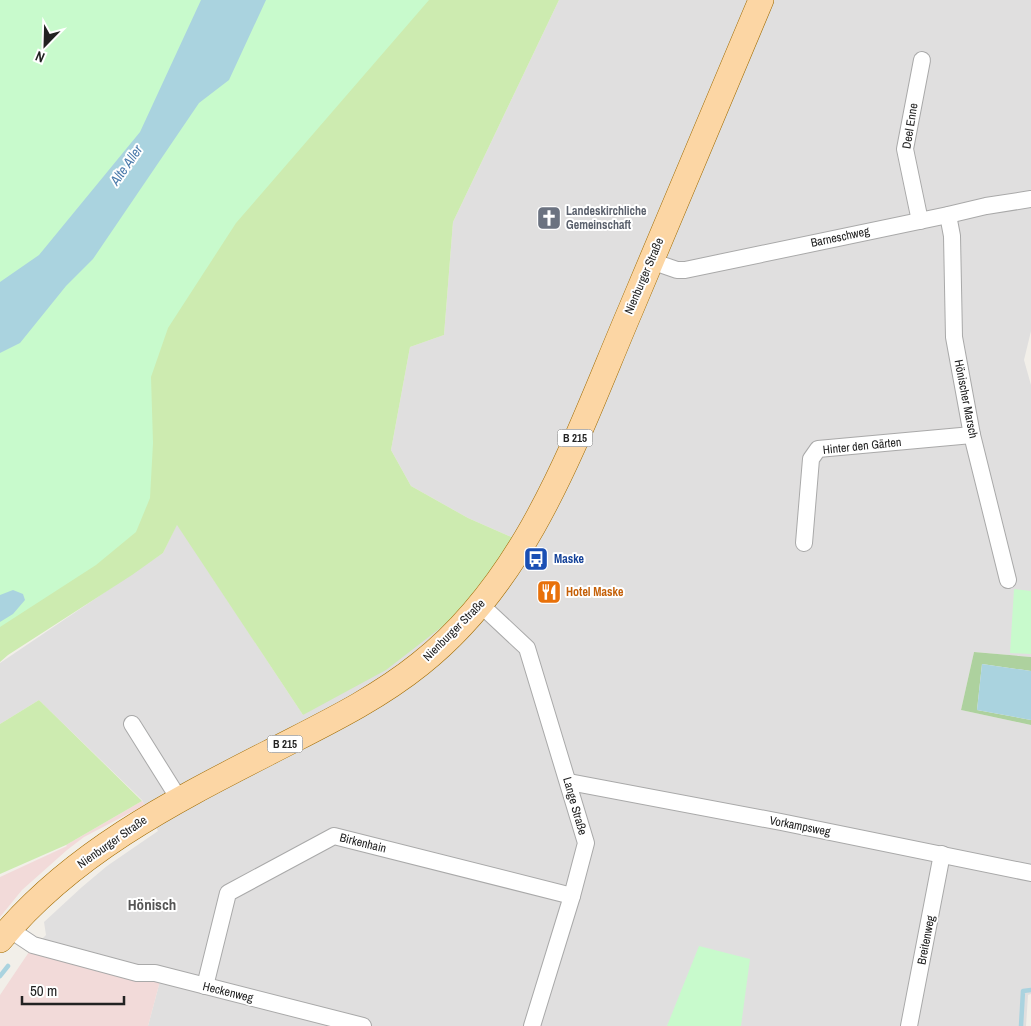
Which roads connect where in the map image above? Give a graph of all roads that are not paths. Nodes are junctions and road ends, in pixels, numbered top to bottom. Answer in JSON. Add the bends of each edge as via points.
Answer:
{"nodes":[{"id":1,"x":761,"y":0,"type":"edge"},
{"id":2,"x":922,"y":60,"type":"dead end"},
{"id":3,"x":1031,"y":199,"type":"edge"},
{"id":4,"x":948,"y":215,"type":"junction"},
{"id":5,"x":920,"y":221,"type":"junction"},
{"id":6,"x":651,"y":261,"type":"junction"},
{"id":7,"x":972,"y":435,"type":"junction"},
{"id":8,"x":804,"y":543,"type":"dead end"},
{"id":9,"x":1008,"y":580,"type":"dead end"},
{"id":10,"x":481,"y":605,"type":"junction"},
{"id":11,"x":132,"y":724,"type":"dead end"},
{"id":12,"x":568,"y":782,"type":"junction"},
{"id":13,"x":179,"y":799,"type":"junction"},
{"id":14,"x":942,"y":854,"type":"junction"},
{"id":15,"x":1031,"y":873,"type":"edge"},
{"id":16,"x":572,"y":896,"type":"junction"},
{"id":17,"x":4,"y":934,"type":"edge"},
{"id":18,"x":204,"y":986,"type":"junction"},
{"id":19,"x":363,"y":1026,"type":"edge"},
{"id":20,"x":532,"y":1026,"type":"edge"},
{"id":21,"x":909,"y":1026,"type":"edge"}],
"edges":[{"from":1,"to":6,"type":"main road","name":"Nienburger Straße","number":"B 215"},
{"from":2,"to":5,"type":"street","name":"Deel Enne","via":[[905,149]]},
{"from":3,"to":4,"type":"street","name":"Barneschweg"},
{"from":4,"to":5,"type":"street","name":"Barneschweg"},
{"from":4,"to":7,"type":"street","name":"Hönischer Marsch","via":[[952,236],[954,337]]},
{"from":5,"to":6,"type":"street","name":"Barneschweg","via":[[685,270]]},
{"from":6,"to":10,"type":"main road","name":"Nienburger Straße","number":"B 215","via":[[553,488],[506,572]]},
{"from":7,"to":8,"type":"street","name":"Hinter den Gärten","via":[[818,449],[811,459]]},
{"from":7,"to":9,"type":"street","name":"Hönischer Marsch"},
{"from":10,"to":12,"type":"street","name":"Lange Straße","via":[[527,648]]},
{"from":10,"to":13,"type":"main road","name":"Nienburger Straße","number":"B 215","via":[[420,664],[369,699]]},
{"from":11,"to":13,"type":"street"},
{"from":12,"to":14,"type":"street","name":"Vorkampsweg"},
{"from":12,"to":16,"type":"street","name":"Lange Straße","via":[[586,843]]},
{"from":13,"to":17,"type":"main road","name":"Nienburger Straße","number":"B 215","via":[[110,841],[72,870]]},
{"from":14,"to":15,"type":"street","name":"Vorkampsweg"},
{"from":14,"to":21,"type":"street","name":"Breitenweg"},
{"from":16,"to":18,"type":"street","name":"Birkenhain","via":[[334,836],[228,894]]},
{"from":16,"to":20,"type":"street","name":"Lange Straße"},
{"from":17,"to":18,"type":"street","name":"Heckenweg","via":[[32,945],[137,973],[155,973]]},
{"from":18,"to":19,"type":"street","name":"Heckenweg"}]}
